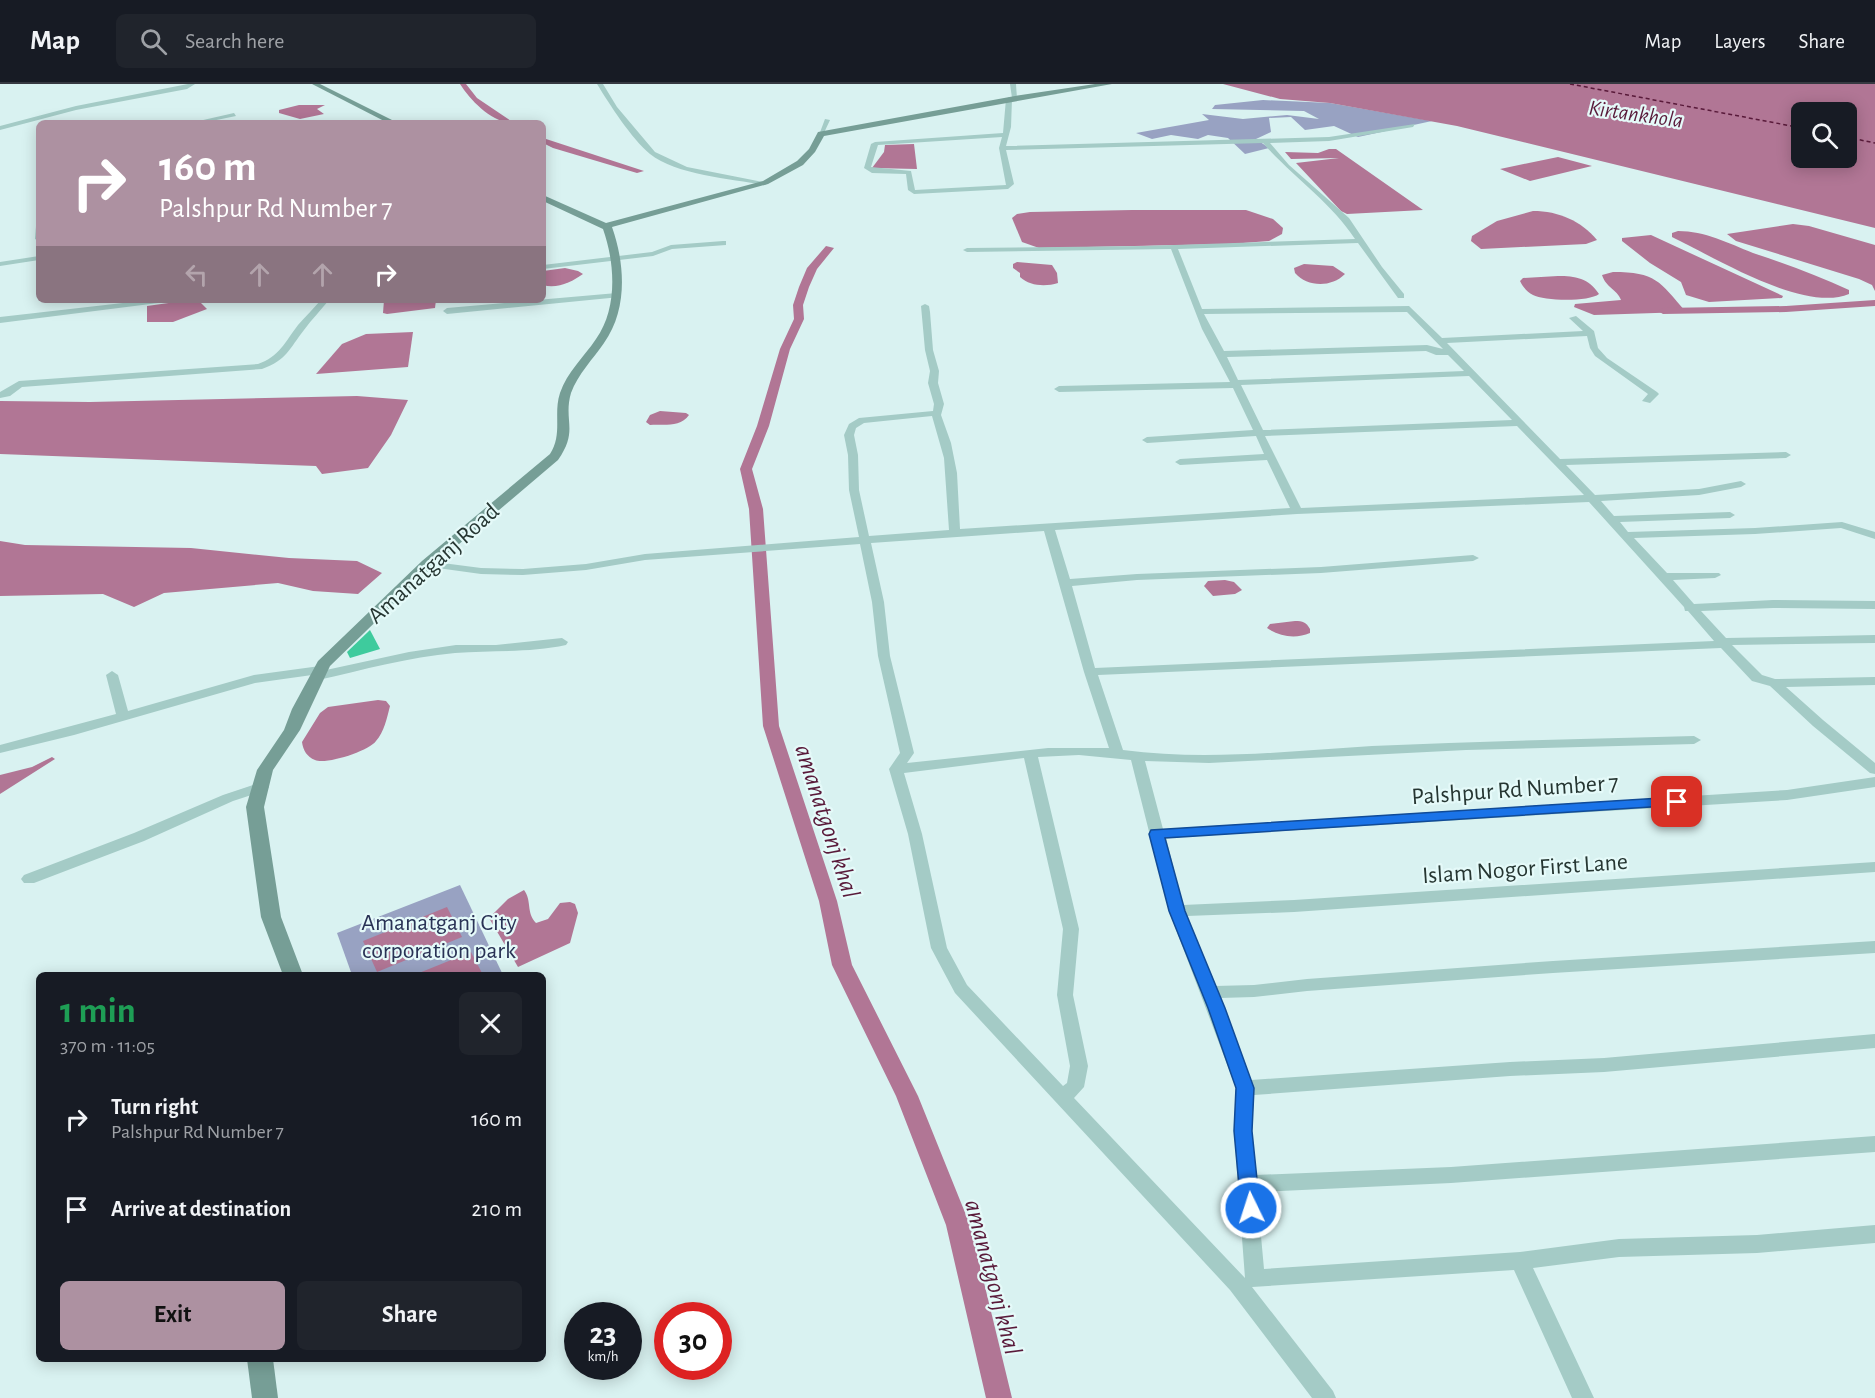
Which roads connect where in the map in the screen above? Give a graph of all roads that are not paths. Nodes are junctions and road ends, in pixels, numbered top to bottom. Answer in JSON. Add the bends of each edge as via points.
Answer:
{"nodes":[{"id":1,"x":192,"y":84,"type":"edge"},
{"id":2,"x":315,"y":84,"type":"edge"},
{"id":3,"x":600,"y":84,"type":"edge"},
{"id":4,"x":1013,"y":84,"type":"edge"},
{"id":5,"x":1109,"y":84,"type":"edge"},
{"id":6,"x":1012,"y":98,"type":"junction"},
{"id":7,"x":234,"y":115,"type":"dead end"},
{"id":8,"x":208,"y":120,"type":"edge"},
{"id":9,"x":388,"y":120,"type":"edge"},
{"id":10,"x":827,"y":120,"type":"dead end"},
{"id":11,"x":1413,"y":126,"type":"dead end"},
{"id":12,"x":0,"y":128,"type":"edge"},
{"id":13,"x":821,"y":134,"type":"junction"},
{"id":14,"x":1005,"y":135,"type":"junction"},
{"id":15,"x":1266,"y":141,"type":"junction"},
{"id":16,"x":1002,"y":148,"type":"junction"},
{"id":17,"x":765,"y":183,"type":"junction"},
{"id":18,"x":546,"y":199,"type":"edge"},
{"id":19,"x":605,"y":226,"type":"junction"},
{"id":20,"x":1360,"y":241,"type":"junction"},
{"id":21,"x":723,"y":243,"type":"dead end"},
{"id":22,"x":1174,"y":248,"type":"junction"},
{"id":23,"x":967,"y":250,"type":"dead end"},
{"id":24,"x":36,"y":258,"type":"edge"},
{"id":25,"x":615,"y":259,"type":"junction"},
{"id":26,"x":0,"y":264,"type":"edge"},
{"id":27,"x":546,"y":267,"type":"edge"},
{"id":28,"x":617,"y":295,"type":"junction"},
{"id":29,"x":1401,"y":296,"type":"dead end"},
{"id":30,"x":546,"y":302,"type":"edge"},
{"id":31,"x":145,"y":303,"type":"edge"},
{"id":32,"x":323,"y":303,"type":"edge"},
{"id":33,"x":532,"y":303,"type":"edge"},
{"id":34,"x":925,"y":306,"type":"dead end"},
{"id":35,"x":447,"y":311,"type":"dead end"},
{"id":36,"x":1199,"y":312,"type":"junction"},
{"id":37,"x":1573,"y":318,"type":"dead end"},
{"id":38,"x":0,"y":320,"type":"edge"},
{"id":39,"x":1591,"y":333,"type":"junction"},
{"id":40,"x":1442,"y":341,"type":"junction"},
{"id":41,"x":1452,"y":352,"type":"junction"},
{"id":42,"x":1221,"y":354,"type":"junction"},
{"id":43,"x":1472,"y":373,"type":"junction"},
{"id":44,"x":1234,"y":384,"type":"junction"},
{"id":45,"x":1059,"y":389,"type":"dead end"},
{"id":46,"x":0,"y":395,"type":"edge"},
{"id":47,"x":1647,"y":401,"type":"dead end"},
{"id":48,"x":936,"y":415,"type":"junction"},
{"id":49,"x":1521,"y":423,"type":"junction"},
{"id":50,"x":1258,"y":433,"type":"junction"},
{"id":51,"x":1147,"y":440,"type":"dead end"},
{"id":52,"x":1786,"y":454,"type":"dead end"},
{"id":53,"x":1270,"y":458,"type":"junction"},
{"id":54,"x":1179,"y":462,"type":"dead end"},
{"id":55,"x":1557,"y":462,"type":"junction"},
{"id":56,"x":1741,"y":484,"type":"dead end"},
{"id":57,"x":1592,"y":498,"type":"junction"},
{"id":58,"x":1297,"y":511,"type":"junction"},
{"id":59,"x":1730,"y":515,"type":"dead end"},
{"id":60,"x":1611,"y":519,"type":"junction"},
{"id":61,"x":1049,"y":527,"type":"junction"},
{"id":62,"x":955,"y":533,"type":"junction"},
{"id":63,"x":1626,"y":535,"type":"junction"},
{"id":64,"x":1875,"y":536,"type":"edge"},
{"id":65,"x":866,"y":542,"type":"junction"},
{"id":66,"x":1473,"y":558,"type":"dead end"},
{"id":67,"x":427,"y":564,"type":"junction"},
{"id":68,"x":1715,"y":575,"type":"dead end"},
{"id":69,"x":1665,"y":577,"type":"junction"},
{"id":70,"x":1066,"y":583,"type":"junction"},
{"id":71,"x":1875,"y":605,"type":"edge"},
{"id":72,"x":1689,"y":608,"type":"junction"},
{"id":73,"x":1875,"y":639,"type":"edge"},
{"id":74,"x":562,"y":642,"type":"dead end"},
{"id":75,"x":1723,"y":643,"type":"junction"},
{"id":76,"x":1090,"y":672,"type":"junction"},
{"id":77,"x":319,"y":673,"type":"junction"},
{"id":78,"x":112,"y":675,"type":"dead end"},
{"id":79,"x":1875,"y":681,"type":"edge"},
{"id":80,"x":1775,"y":683,"type":"junction"},
{"id":81,"x":123,"y":716,"type":"junction"},
{"id":82,"x":1694,"y":740,"type":"dead end"},
{"id":83,"x":0,"y":749,"type":"edge"},
{"id":84,"x":1117,"y":752,"type":"junction"},
{"id":85,"x":1030,"y":754,"type":"junction"},
{"id":86,"x":1137,"y":756,"type":"junction"},
{"id":87,"x":896,"y":769,"type":"junction"},
{"id":88,"x":1875,"y":770,"type":"edge"},
{"id":89,"x":1875,"y":782,"type":"edge"},
{"id":90,"x":261,"y":787,"type":"junction"},
{"id":91,"x":1156,"y":834,"type":"junction"},
{"id":92,"x":1875,"y":867,"type":"edge"},
{"id":93,"x":29,"y":879,"type":"dead end"},
{"id":94,"x":1177,"y":911,"type":"junction"},
{"id":95,"x":1875,"y":947,"type":"edge"},
{"id":96,"x":292,"y":972,"type":"edge"},
{"id":97,"x":1209,"y":992,"type":"junction"},
{"id":98,"x":1875,"y":1041,"type":"edge"},
{"id":99,"x":1245,"y":1088,"type":"junction"},
{"id":100,"x":1062,"y":1097,"type":"junction"},
{"id":101,"x":1875,"y":1144,"type":"edge"},
{"id":102,"x":1249,"y":1184,"type":"junction"},
{"id":103,"x":1875,"y":1234,"type":"edge"},
{"id":104,"x":1520,"y":1261,"type":"junction"},
{"id":105,"x":1246,"y":1281,"type":"junction"},
{"id":106,"x":260,"y":1362,"type":"edge"},
{"id":107,"x":265,"y":1398,"type":"edge"},
{"id":108,"x":1324,"y":1398,"type":"edge"},
{"id":109,"x":1583,"y":1398,"type":"edge"}],
"edges":[{"from":1,"to":12,"type":"street"},
{"from":2,"to":9,"type":"main road"},
{"from":3,"to":17,"type":"street","via":[[653,153],[685,169]]},
{"from":4,"to":6,"type":"street"},
{"from":5,"to":6,"type":"main road"},
{"from":6,"to":13,"type":"main road"},
{"from":6,"to":14,"type":"street"},
{"from":7,"to":8,"type":"street"},
{"from":10,"to":13,"type":"street"},
{"from":11,"to":15,"type":"street","via":[[1348,138]]},
{"from":13,"to":17,"type":"main road","via":[[811,154]]},
{"from":14,"to":16,"type":"street"},
{"from":14,"to":16,"type":"street","via":[[878,143],[874,144],[867,168],[909,172],[910,190],[914,192],[1001,189],[1011,184]]},
{"from":15,"to":16,"type":"street"},
{"from":15,"to":20,"type":"street","via":[[1287,166],[1346,220]]},
{"from":17,"to":19,"type":"main road"},
{"from":18,"to":19,"type":"main road"},
{"from":19,"to":25,"type":"main road","name":"Amanatganj Road","via":[[614,244]]},
{"from":20,"to":22,"type":"street"},
{"from":20,"to":29,"type":"street"},
{"from":21,"to":25,"type":"street","via":[[671,247],[653,254]]},
{"from":22,"to":23,"type":"street"},
{"from":22,"to":36,"type":"street"},
{"from":24,"to":26,"type":"street"},
{"from":25,"to":27,"type":"street"},
{"from":25,"to":28,"type":"main road","name":"Amanatganj Road","via":[[619,273]]},
{"from":28,"to":30,"type":"street"},
{"from":28,"to":67,"type":"main road","name":"Amanatganj Road","via":[[606,333],[567,389],[562,447],[547,464]]},
{"from":31,"to":38,"type":"street"},
{"from":32,"to":46,"type":"street","via":[[291,346],[272,363],[259,367],[19,384]]},
{"from":33,"to":35,"type":"street"},
{"from":34,"to":48,"type":"street","via":[[939,404]]},
{"from":36,"to":40,"type":"street","via":[[1409,309]]},
{"from":36,"to":42,"type":"street"},
{"from":37,"to":39,"type":"street"},
{"from":39,"to":40,"type":"street"},
{"from":39,"to":47,"type":"street","via":[[1590,341],[1607,362],[1654,394]]},
{"from":40,"to":41,"type":"street"},
{"from":41,"to":42,"type":"street","via":[[1427,348]]},
{"from":41,"to":43,"type":"street"},
{"from":42,"to":44,"type":"street"},
{"from":43,"to":44,"type":"street"},
{"from":43,"to":49,"type":"street"},
{"from":44,"to":45,"type":"street"},
{"from":44,"to":50,"type":"street"},
{"from":48,"to":62,"type":"street","via":[[951,474]]},
{"from":48,"to":65,"type":"street","via":[[862,420],[852,426],[849,435],[854,490]]},
{"from":49,"to":50,"type":"street"},
{"from":49,"to":55,"type":"street"},
{"from":50,"to":51,"type":"street"},
{"from":50,"to":53,"type":"street"},
{"from":52,"to":55,"type":"street"},
{"from":53,"to":54,"type":"street"},
{"from":53,"to":58,"type":"street"},
{"from":55,"to":57,"type":"street"},
{"from":56,"to":57,"type":"street","via":[[1699,492]]},
{"from":57,"to":58,"type":"street"},
{"from":57,"to":60,"type":"street"},
{"from":58,"to":61,"type":"street"},
{"from":59,"to":60,"type":"street"},
{"from":60,"to":63,"type":"street"},
{"from":61,"to":62,"type":"street"},
{"from":61,"to":70,"type":"street"},
{"from":62,"to":65,"type":"street"},
{"from":63,"to":64,"type":"street","via":[[1842,525]]},
{"from":63,"to":69,"type":"street"},
{"from":65,"to":67,"type":"street","via":[[645,557],[523,572]]},
{"from":65,"to":87,"type":"street","via":[[884,656],[907,753]]},
{"from":66,"to":70,"type":"street"},
{"from":67,"to":77,"type":"main road","name":"Amanatganj Road","via":[[323,664]]},
{"from":68,"to":69,"type":"street"},
{"from":69,"to":72,"type":"street"},
{"from":70,"to":76,"type":"street"},
{"from":71,"to":72,"type":"street"},
{"from":72,"to":75,"type":"street"},
{"from":73,"to":75,"type":"street"},
{"from":74,"to":77,"type":"street","via":[[456,649]]},
{"from":75,"to":76,"type":"street"},
{"from":75,"to":80,"type":"street","via":[[1758,678]]},
{"from":76,"to":84,"type":"street"},
{"from":77,"to":81,"type":"street","via":[[254,680]]},
{"from":77,"to":90,"type":"main road","name":"Amanatganj Road","via":[[292,730],[265,770]]},
{"from":78,"to":81,"type":"street"},
{"from":79,"to":80,"type":"street"},
{"from":80,"to":88,"type":"street"},
{"from":81,"to":83,"type":"street"},
{"from":82,"to":86,"type":"street","via":[[1209,759]]},
{"from":84,"to":85,"type":"street"},
{"from":84,"to":86,"type":"street"},
{"from":85,"to":87,"type":"street"},
{"from":85,"to":100,"type":"street","via":[[1071,929],[1065,995],[1078,1066],[1075,1087]]},
{"from":86,"to":91,"type":"street"},
{"from":87,"to":100,"type":"street","via":[[915,834],[939,948],[961,989]]},
{"from":89,"to":91,"type":"street","name":"Palshpur Rd Number 7","via":[[1787,795]]},
{"from":90,"to":93,"type":"street"},
{"from":90,"to":96,"type":"main road","name":"Amanatganj Road","via":[[255,807],[272,917]]},
{"from":91,"to":94,"type":"street"},
{"from":92,"to":94,"type":"street","name":"Islam Nogor First Lane"},
{"from":94,"to":97,"type":"street"},
{"from":95,"to":97,"type":"street"},
{"from":97,"to":99,"type":"street"},
{"from":98,"to":99,"type":"street","via":[[1604,1065]]},
{"from":99,"to":102,"type":"street","via":[[1243,1131]]},
{"from":100,"to":105,"type":"street"},
{"from":101,"to":102,"type":"street","via":[[1568,1168]]},
{"from":102,"to":105,"type":"street"},
{"from":103,"to":104,"type":"street","via":[[1757,1244],[1619,1248]]},
{"from":104,"to":105,"type":"street"},
{"from":104,"to":109,"type":"street"},
{"from":105,"to":108,"type":"street"},
{"from":106,"to":107,"type":"main road"}]}
